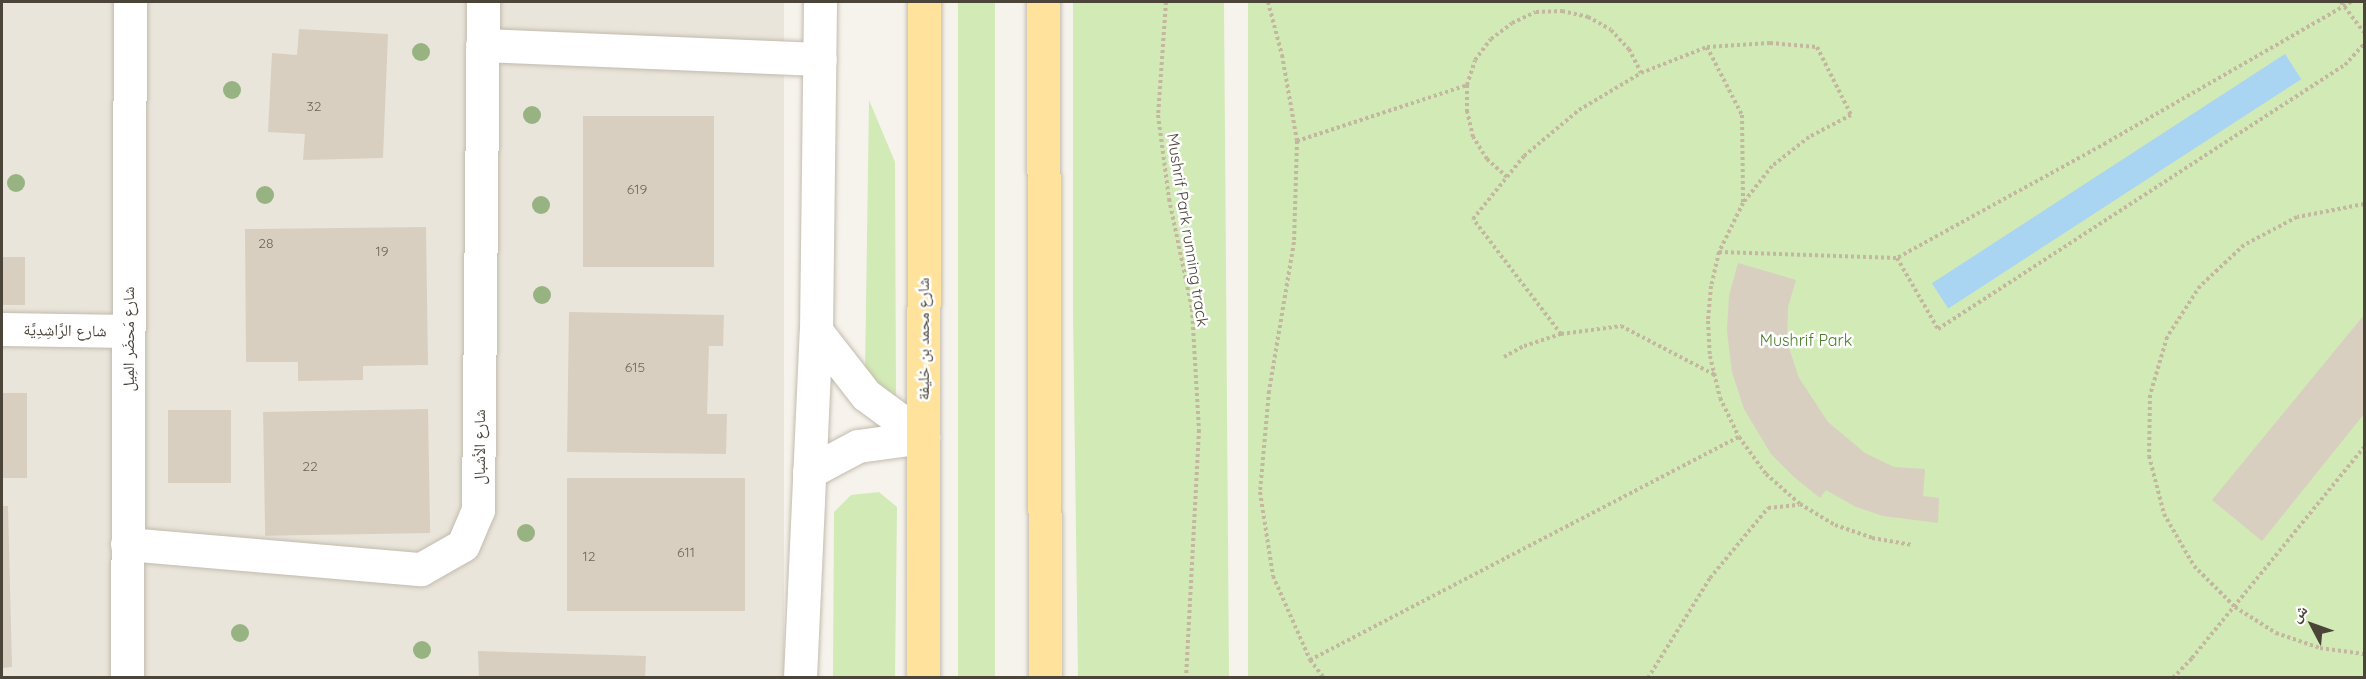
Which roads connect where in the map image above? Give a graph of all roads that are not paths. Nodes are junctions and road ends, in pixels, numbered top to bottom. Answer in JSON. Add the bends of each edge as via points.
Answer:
{"nodes":[{"id":1,"x":130,"y":2,"type":"edge"},
{"id":2,"x":483,"y":2,"type":"edge"},
{"id":3,"x":820,"y":2,"type":"edge"},
{"id":4,"x":924,"y":2,"type":"edge"},
{"id":5,"x":1043,"y":2,"type":"edge"},
{"id":6,"x":482,"y":45,"type":"junction"},
{"id":7,"x":820,"y":59,"type":"junction"},
{"id":8,"x":2,"y":329,"type":"edge"},
{"id":9,"x":128,"y":331,"type":"junction"},
{"id":10,"x":816,"y":331,"type":"junction"},
{"id":11,"x":922,"y":437,"type":"junction"},
{"id":12,"x":809,"y":472,"type":"junction"},
{"id":13,"x":127,"y":544,"type":"junction"},
{"id":14,"x":127,"y":678,"type":"edge"},
{"id":15,"x":800,"y":678,"type":"edge"},
{"id":16,"x":923,"y":678,"type":"edge"},
{"id":17,"x":1045,"y":678,"type":"edge"}],
"edges":[{"from":1,"to":9,"type":"street","name":"شارع مَحضَر المِيل"},
{"from":2,"to":6,"type":"street","name":"شارع الأشبال"},
{"from":3,"to":7,"type":"street"},
{"from":4,"to":11,"type":"main road","name":"شارع محمد بن خليفة"},
{"from":5,"to":17,"type":"main road"},
{"from":6,"to":7,"type":"street"},
{"from":6,"to":13,"type":"street","name":"شارع الأشبال","via":[[478,510],[464,545],[421,569]]},
{"from":7,"to":10,"type":"street"},
{"from":8,"to":9,"type":"street","name":"شارع الرَّاشِدِيَّة"},
{"from":9,"to":13,"type":"street","name":"شارع مَحضَر المِيل"},
{"from":10,"to":11,"type":"street","via":[[866,395]]},
{"from":10,"to":12,"type":"street"},
{"from":11,"to":12,"type":"street","via":[[858,446]]},
{"from":11,"to":16,"type":"main road","name":"شارع محمد بن خليفة"},
{"from":12,"to":15,"type":"street"},
{"from":13,"to":14,"type":"street","name":"شارع مَحضَر المِيل"}]}
